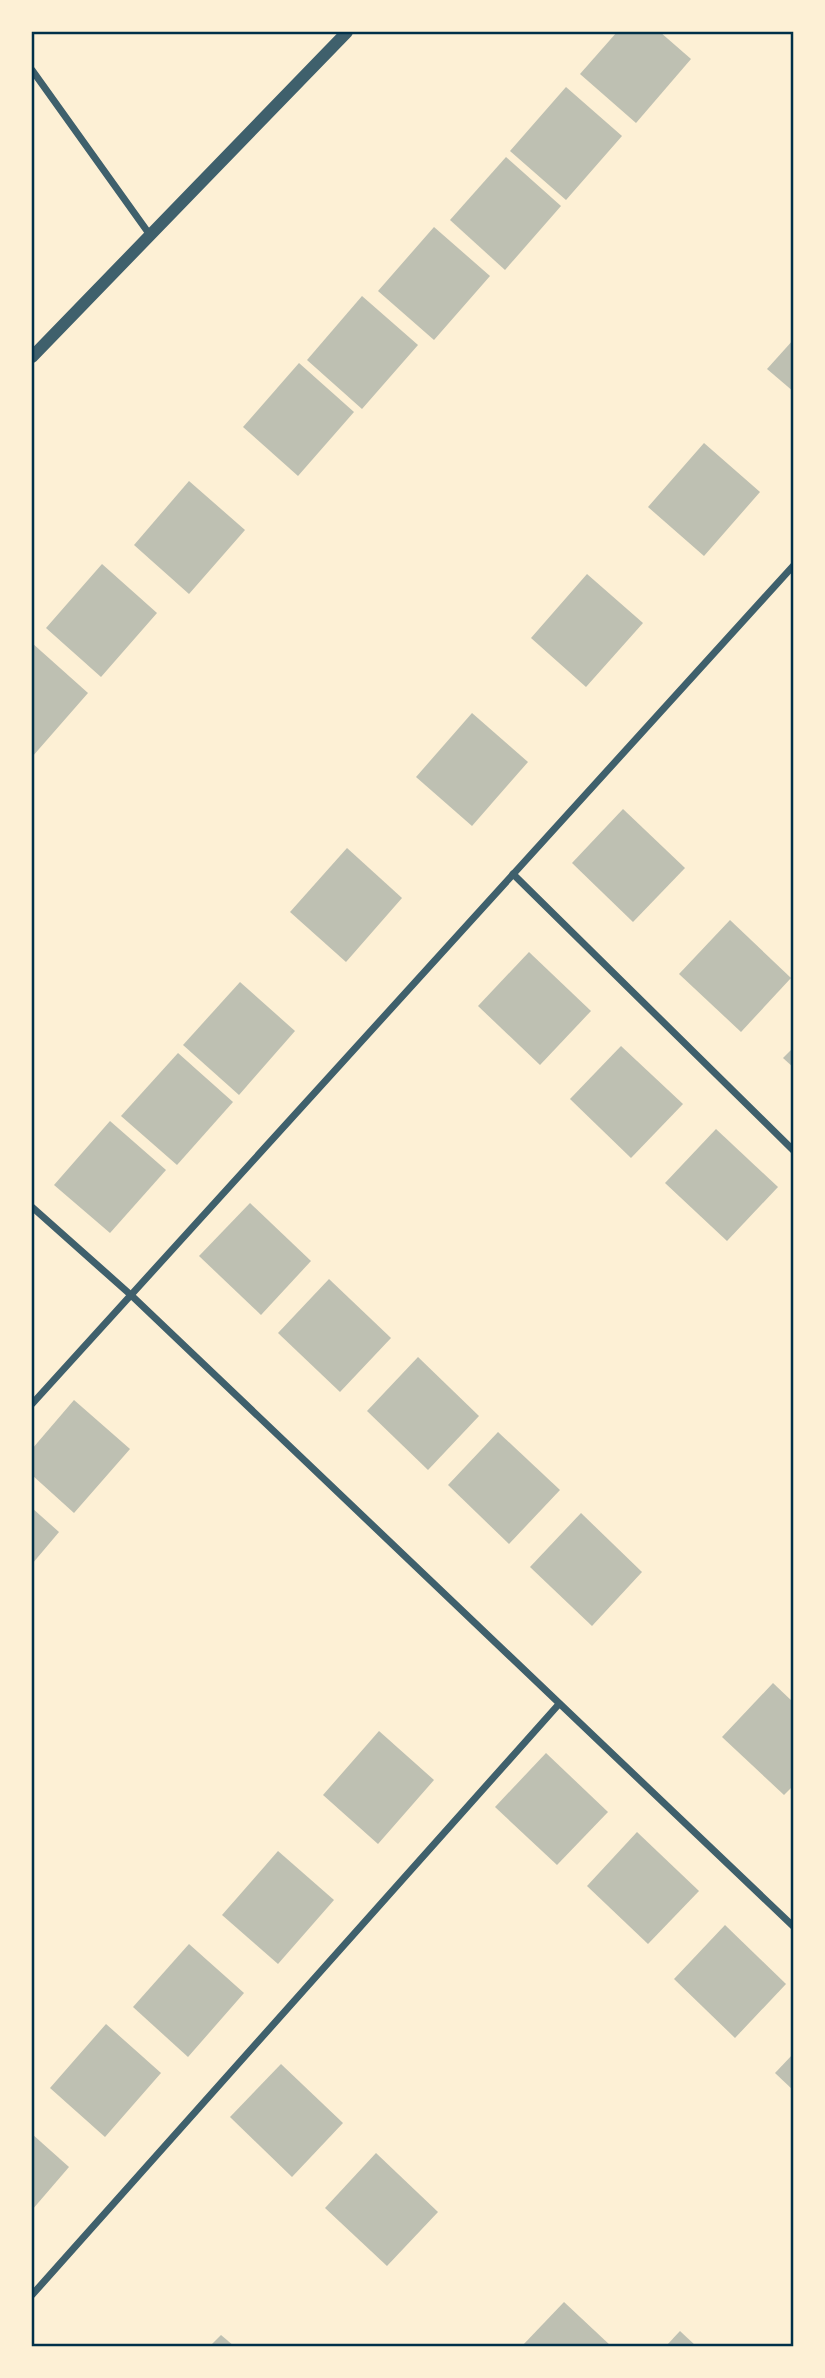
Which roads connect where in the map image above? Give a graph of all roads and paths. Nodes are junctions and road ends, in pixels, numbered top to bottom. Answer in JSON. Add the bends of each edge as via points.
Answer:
{"nodes":[{"id":1,"x":348,"y":32,"type":"edge"},
{"id":2,"x":32,"y":71,"type":"edge"},
{"id":3,"x":150,"y":235,"type":"junction"},
{"id":4,"x":32,"y":357,"type":"edge"},
{"id":5,"x":793,"y":565,"type":"edge"},
{"id":6,"x":513,"y":874,"type":"junction"},
{"id":7,"x":793,"y":1151,"type":"edge"},
{"id":8,"x":32,"y":1207,"type":"edge"},
{"id":9,"x":132,"y":1296,"type":"junction"},
{"id":10,"x":32,"y":1404,"type":"edge"},
{"id":11,"x":559,"y":1704,"type":"junction"},
{"id":12,"x":793,"y":1927,"type":"edge"},
{"id":13,"x":32,"y":2295,"type":"edge"}],
"edges":[{"from":1,"to":3,"type":"street"},
{"from":2,"to":3,"type":"street"},
{"from":3,"to":4,"type":"street"},
{"from":5,"to":6,"type":"street"},
{"from":6,"to":7,"type":"street"},
{"from":6,"to":9,"type":"street"},
{"from":8,"to":9,"type":"street"},
{"from":9,"to":10,"type":"street"},
{"from":9,"to":11,"type":"street"},
{"from":11,"to":12,"type":"street"},
{"from":11,"to":13,"type":"street"}]}
